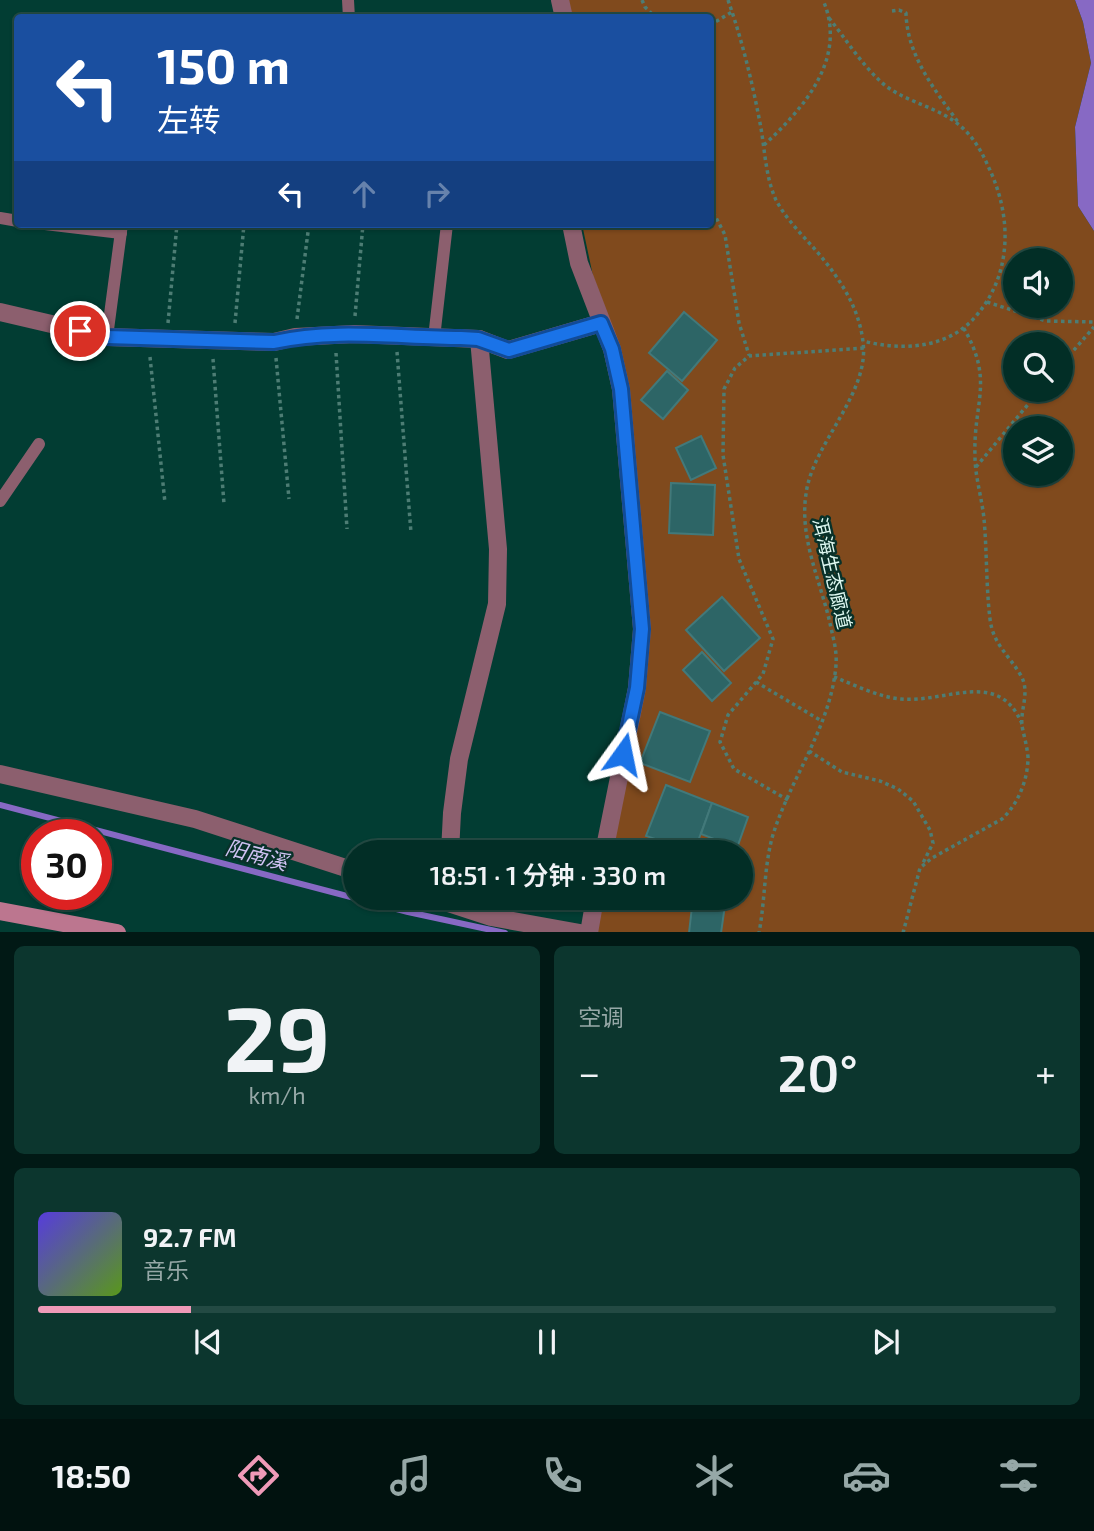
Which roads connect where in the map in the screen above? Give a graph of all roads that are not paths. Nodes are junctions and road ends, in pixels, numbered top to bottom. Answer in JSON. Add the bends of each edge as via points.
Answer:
{"nodes":[{"id":1,"x":447,"y":228,"type":"edge"},
{"id":2,"x":572,"y":228,"type":"edge"},
{"id":3,"x":121,"y":229,"type":"edge"},
{"id":4,"x":0,"y":312,"type":"edge"},
{"id":5,"x":601,"y":323,"type":"junction"},
{"id":6,"x":107,"y":337,"type":"junction"},
{"id":7,"x":434,"y":338,"type":"junction"},
{"id":8,"x":478,"y":339,"type":"junction"},
{"id":9,"x":39,"y":444,"type":"dead end"},
{"id":10,"x":0,"y":501,"type":"edge"},
{"id":11,"x":0,"y":774,"type":"edge"},
{"id":12,"x":451,"y":840,"type":"edge"},
{"id":13,"x":606,"y":840,"type":"edge"},
{"id":14,"x":343,"y":867,"type":"edge"},
{"id":15,"x":474,"y":910,"type":"edge"},
{"id":16,"x":593,"y":910,"type":"edge"},
{"id":17,"x":0,"y":911,"type":"edge"},
{"id":18,"x":112,"y":932,"type":"edge"},
{"id":19,"x":574,"y":932,"type":"edge"},
{"id":20,"x":589,"y":932,"type":"edge"}],
"edges":[{"from":1,"to":7,"type":"lane"},
{"from":2,"to":5,"type":"street"},
{"from":3,"to":6,"type":"lane"},
{"from":4,"to":6,"type":"street"},
{"from":5,"to":8,"type":"street","via":[[509,350]]},
{"from":5,"to":13,"type":"street","via":[[621,389],[642,629],[637,688]]},
{"from":6,"to":7,"type":"street","via":[[274,342],[335,334]]},
{"from":7,"to":8,"type":"street"},
{"from":8,"to":12,"type":"street","via":[[499,583],[494,624],[459,760]]},
{"from":9,"to":10,"type":"lane"},
{"from":11,"to":14,"type":"street","via":[[195,819]]},
{"from":15,"to":19,"type":"street"},
{"from":16,"to":20,"type":"street"},
{"from":17,"to":18,"type":"street"}]}
